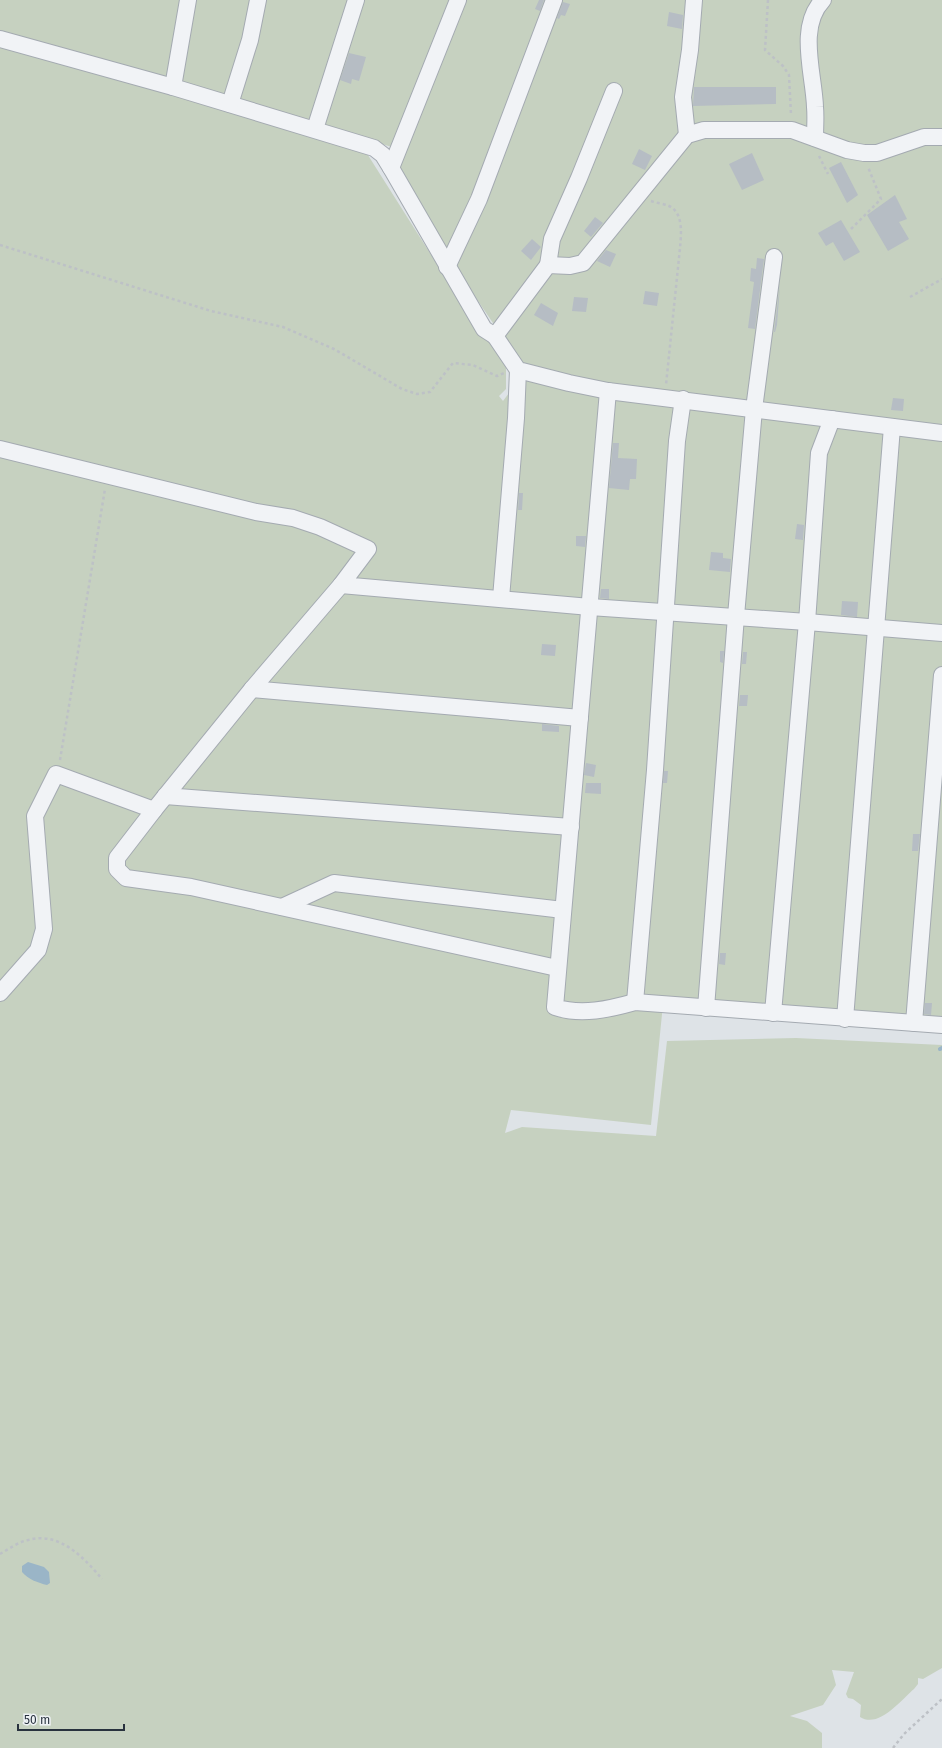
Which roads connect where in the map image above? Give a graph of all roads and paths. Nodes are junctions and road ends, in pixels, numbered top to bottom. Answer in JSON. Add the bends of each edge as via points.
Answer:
{"nodes":[{"id":1,"x":188,"y":0,"type":"edge"},
{"id":2,"x":258,"y":0,"type":"edge"},
{"id":3,"x":356,"y":0,"type":"edge"},
{"id":4,"x":458,"y":0,"type":"edge"},
{"id":5,"x":554,"y":0,"type":"edge"},
{"id":6,"x":694,"y":0,"type":"edge"},
{"id":7,"x":768,"y":0,"type":"edge"},
{"id":8,"x":823,"y":0,"type":"edge"},
{"id":9,"x":0,"y":39,"type":"edge"},
{"id":10,"x":173,"y":87,"type":"junction"},
{"id":11,"x":614,"y":91,"type":"dead end"},
{"id":12,"x":230,"y":104,"type":"junction"},
{"id":13,"x":315,"y":129,"type":"junction"},
{"id":14,"x":792,"y":130,"type":"junction"},
{"id":15,"x":687,"y":135,"type":"junction"},
{"id":16,"x":942,"y":137,"type":"edge"},
{"id":17,"x":815,"y":138,"type":"junction"},
{"id":18,"x":864,"y":154,"type":"junction"},
{"id":19,"x":391,"y":168,"type":"junction"},
{"id":20,"x":637,"y":197,"type":"junction"},
{"id":21,"x":851,"y":229,"type":"dead end"},
{"id":22,"x":0,"y":245,"type":"edge"},
{"id":23,"x":774,"y":257,"type":"dead end"},
{"id":24,"x":548,"y":265,"type":"junction"},
{"id":25,"x":447,"y":267,"type":"junction"},
{"id":26,"x":942,"y":278,"type":"edge"},
{"id":27,"x":910,"y":297,"type":"dead end"},
{"id":28,"x":495,"y":336,"type":"junction"},
{"id":29,"x":518,"y":370,"type":"junction"},
{"id":30,"x":608,"y":391,"type":"junction"},
{"id":31,"x":664,"y":397,"type":"junction"},
{"id":32,"x":683,"y":399,"type":"junction"},
{"id":33,"x":754,"y":409,"type":"junction"},
{"id":34,"x":832,"y":419,"type":"junction"},
{"id":35,"x":892,"y":427,"type":"junction"},
{"id":36,"x":942,"y":433,"type":"edge"},
{"id":37,"x":0,"y":449,"type":"edge"},
{"id":38,"x":107,"y":476,"type":"junction"},
{"id":39,"x":341,"y":585,"type":"junction"},
{"id":40,"x":501,"y":598,"type":"junction"},
{"id":41,"x":590,"y":607,"type":"junction"},
{"id":42,"x":665,"y":611,"type":"junction"},
{"id":43,"x":736,"y":616,"type":"junction"},
{"id":44,"x":807,"y":622,"type":"junction"},
{"id":45,"x":876,"y":628,"type":"junction"},
{"id":46,"x":942,"y":633,"type":"edge"},
{"id":47,"x":942,"y":675,"type":"edge"},
{"id":48,"x":252,"y":689,"type":"junction"},
{"id":49,"x":580,"y":718,"type":"junction"},
{"id":50,"x":56,"y":774,"type":"junction"},
{"id":51,"x":166,"y":796,"type":"junction"},
{"id":52,"x":154,"y":810,"type":"junction"},
{"id":53,"x":571,"y":827,"type":"junction"},
{"id":54,"x":282,"y":907,"type":"junction"},
{"id":55,"x":563,"y":910,"type":"junction"},
{"id":56,"x":558,"y":968,"type":"junction"},
{"id":57,"x":0,"y":993,"type":"edge"},
{"id":58,"x":635,"y":1002,"type":"junction"},
{"id":59,"x":706,"y":1008,"type":"junction"},
{"id":60,"x":773,"y":1013,"type":"junction"},
{"id":61,"x":845,"y":1019,"type":"junction"},
{"id":62,"x":914,"y":1023,"type":"junction"},
{"id":63,"x":942,"y":1025,"type":"edge"},
{"id":64,"x":0,"y":1554,"type":"edge"},
{"id":65,"x":102,"y":1579,"type":"dead end"},
{"id":66,"x":942,"y":1699,"type":"edge"},
{"id":67,"x":893,"y":1748,"type":"edge"}],
"edges":[{"from":1,"to":10,"type":"street"},
{"from":2,"to":12,"type":"street","via":[[250,40]]},
{"from":3,"to":13,"type":"street"},
{"from":4,"to":19,"type":"street"},
{"from":5,"to":25,"type":"street","via":[[479,200]]},
{"from":6,"to":15,"type":"street","via":[[683,97]]},
{"from":7,"to":14,"type":"path","via":[[766,50],[789,75]]},
{"from":8,"to":17,"type":"street","via":[[809,27],[816,107]]},
{"from":9,"to":10,"type":"street"},
{"from":10,"to":12,"type":"street"},
{"from":11,"to":24,"type":"street","via":[[552,239]]},
{"from":12,"to":13,"type":"street"},
{"from":13,"to":19,"type":"street","via":[[374,148],[383,155]]},
{"from":14,"to":15,"type":"street","via":[[704,130]]},
{"from":14,"to":17,"type":"street"},
{"from":15,"to":20,"type":"street"},
{"from":16,"to":18,"type":"street","via":[[924,137],[877,153]]},
{"from":17,"to":18,"type":"street"},
{"from":18,"to":21,"type":"path","via":[[881,199]]},
{"from":19,"to":25,"type":"street"},
{"from":20,"to":24,"type":"street","via":[[583,263],[570,266]]},
{"from":20,"to":31,"type":"path","via":[[670,207],[679,216],[681,229]]},
{"from":22,"to":29,"type":"path","via":[[211,312],[283,327],[334,349],[402,389],[417,394],[430,392],[453,364],[473,366],[497,376]]},
{"from":23,"to":33,"type":"street"},
{"from":24,"to":28,"type":"street"},
{"from":25,"to":28,"type":"street","via":[[484,328]]},
{"from":26,"to":27,"type":"path"},
{"from":28,"to":29,"type":"street"},
{"from":29,"to":30,"type":"street"},
{"from":29,"to":40,"type":"street"},
{"from":30,"to":31,"type":"street"},
{"from":30,"to":41,"type":"street"},
{"from":31,"to":32,"type":"street"},
{"from":32,"to":33,"type":"street"},
{"from":32,"to":42,"type":"street","via":[[677,441]]},
{"from":33,"to":34,"type":"street"},
{"from":33,"to":43,"type":"street"},
{"from":34,"to":35,"type":"street"},
{"from":34,"to":44,"type":"street","via":[[819,453]]},
{"from":35,"to":36,"type":"street"},
{"from":35,"to":45,"type":"street"},
{"from":37,"to":38,"type":"street"},
{"from":38,"to":39,"type":"street","via":[[256,512],[293,518],[368,549]]},
{"from":38,"to":50,"type":"path","via":[[66,729]]},
{"from":39,"to":40,"type":"street"},
{"from":39,"to":48,"type":"street"},
{"from":40,"to":41,"type":"street"},
{"from":41,"to":42,"type":"street"},
{"from":41,"to":49,"type":"street"},
{"from":42,"to":43,"type":"street"},
{"from":42,"to":58,"type":"street","via":[[655,770]]},
{"from":43,"to":44,"type":"street"},
{"from":43,"to":59,"type":"street"},
{"from":44,"to":45,"type":"street"},
{"from":44,"to":60,"type":"street"},
{"from":45,"to":46,"type":"street"},
{"from":45,"to":61,"type":"street"},
{"from":47,"to":62,"type":"street"},
{"from":48,"to":49,"type":"street"},
{"from":48,"to":51,"type":"street"},
{"from":49,"to":53,"type":"street"},
{"from":50,"to":52,"type":"street"},
{"from":50,"to":57,"type":"street","via":[[35,816],[44,929],[38,950]]},
{"from":51,"to":52,"type":"street"},
{"from":51,"to":53,"type":"street"},
{"from":52,"to":54,"type":"street","via":[[117,858],[117,869],[126,878],[191,887]]},
{"from":53,"to":55,"type":"street"},
{"from":54,"to":55,"type":"street","via":[[334,883]]},
{"from":54,"to":56,"type":"street"},
{"from":55,"to":56,"type":"street"},
{"from":56,"to":58,"type":"street","via":[[555,1007],[592,1011]]},
{"from":58,"to":59,"type":"street"},
{"from":59,"to":60,"type":"street"},
{"from":60,"to":61,"type":"street"},
{"from":61,"to":62,"type":"street"},
{"from":62,"to":63,"type":"street"},
{"from":64,"to":65,"type":"path","via":[[28,1540],[48,1539],[64,1544],[84,1558]]},
{"from":66,"to":67,"type":"path","via":[[904,1734]]}]}
